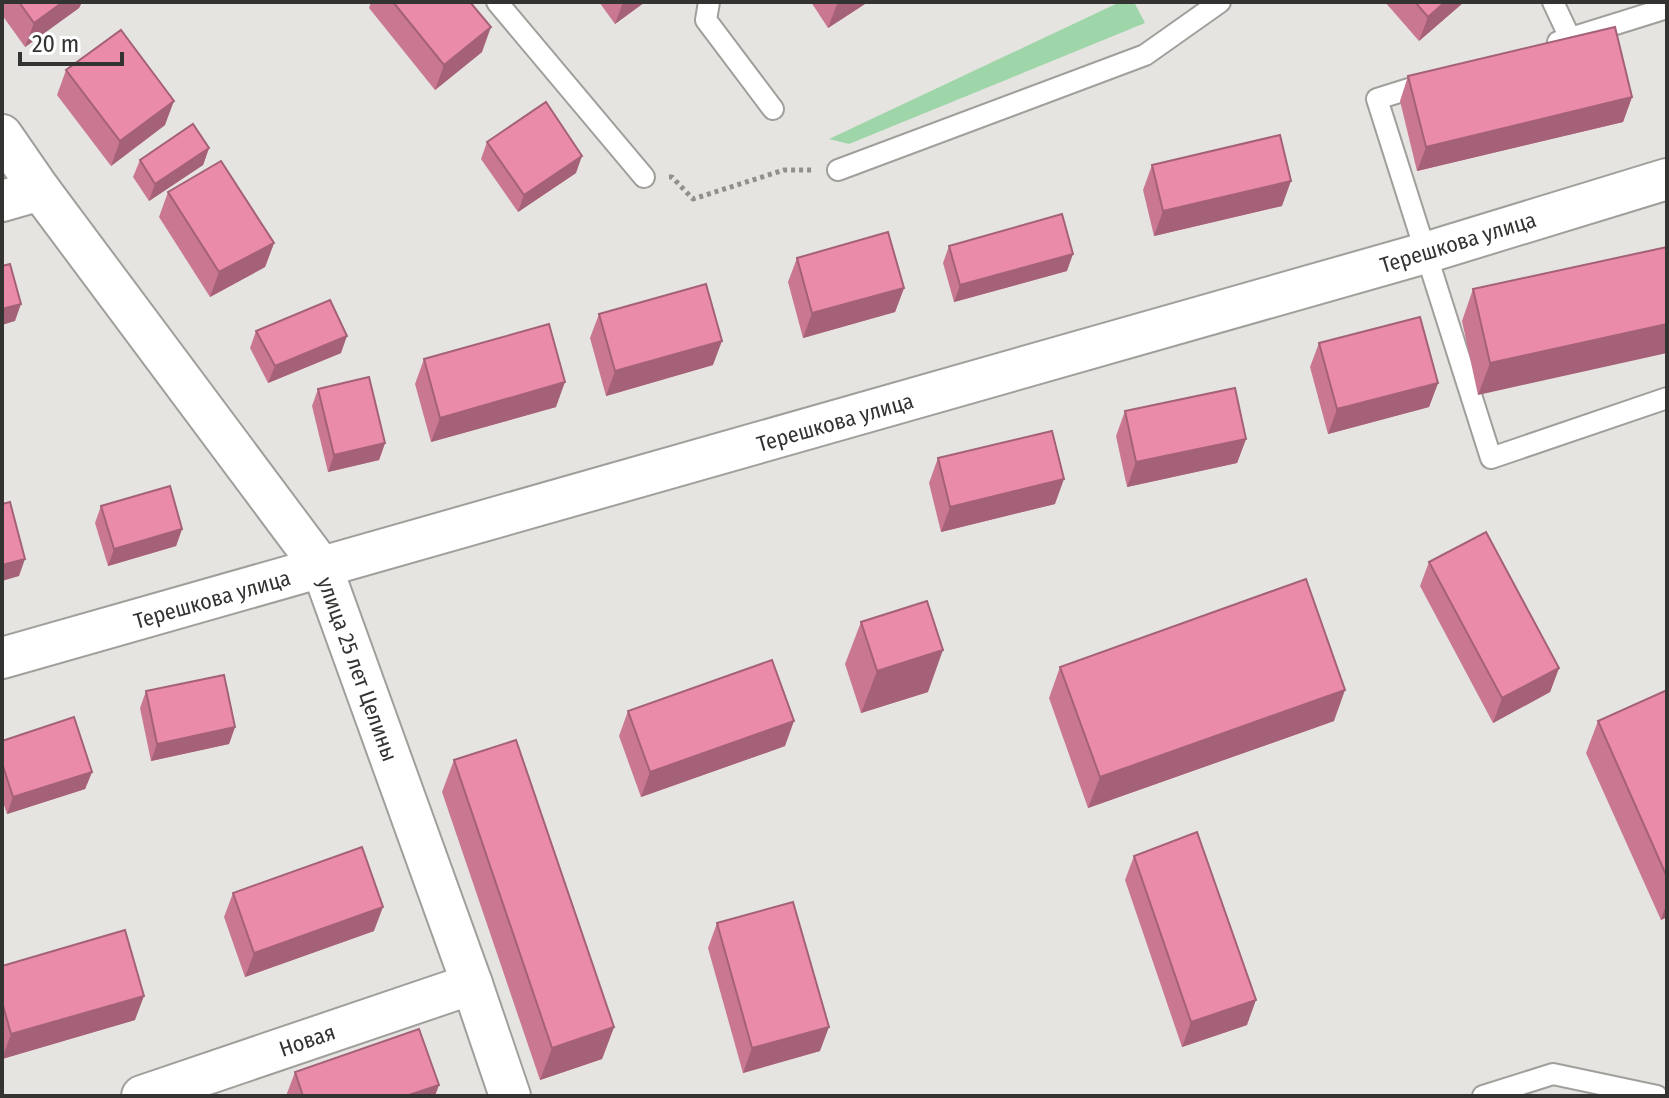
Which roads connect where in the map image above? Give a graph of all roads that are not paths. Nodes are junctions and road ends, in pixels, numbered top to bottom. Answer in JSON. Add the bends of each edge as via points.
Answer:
{"nodes":[{"id":1,"x":497,"y":2,"type":"edge"},
{"id":2,"x":709,"y":2,"type":"edge"},
{"id":3,"x":1220,"y":2,"type":"edge"},
{"id":4,"x":1553,"y":2,"type":"edge"},
{"id":5,"x":1667,"y":8,"type":"edge"},
{"id":6,"x":1570,"y":38,"type":"junction"},
{"id":7,"x":1541,"y":48,"type":"edge"},
{"id":8,"x":1451,"y":76,"type":"edge"},
{"id":9,"x":773,"y":109,"type":"dead end"},
{"id":10,"x":2,"y":135,"type":"edge"},
{"id":11,"x":838,"y":170,"type":"road end"},
{"id":12,"x":644,"y":177,"type":"road end"},
{"id":13,"x":1667,"y":179,"type":"edge"},
{"id":14,"x":40,"y":190,"type":"junction"},
{"id":15,"x":2,"y":201,"type":"edge"},
{"id":16,"x":1425,"y":253,"type":"junction"},
{"id":17,"x":1667,"y":398,"type":"edge"},
{"id":18,"x":322,"y":568,"type":"junction"},
{"id":19,"x":2,"y":658,"type":"edge"},
{"id":20,"x":472,"y":984,"type":"junction"},
{"id":21,"x":142,"y":1096,"type":"edge"},
{"id":22,"x":510,"y":1096,"type":"edge"},
{"id":23,"x":1483,"y":1096,"type":"edge"},
{"id":24,"x":1657,"y":1096,"type":"edge"}],
"edges":[{"from":1,"to":12,"type":"lane"},
{"from":2,"to":9,"type":"lane","via":[[706,20]]},
{"from":3,"to":11,"type":"lane","via":[[1145,55]]},
{"from":4,"to":6,"type":"lane"},
{"from":5,"to":6,"type":"lane"},
{"from":6,"to":7,"type":"lane"},
{"from":8,"to":16,"type":"lane","via":[[1377,99]]},
{"from":10,"to":14,"type":"street","name":"улица 25 лет Целины"},
{"from":13,"to":16,"type":"street","name":"Терешкова улица"},
{"from":14,"to":15,"type":"street"},
{"from":14,"to":18,"type":"street","name":"улица 25 лет Целины"},
{"from":16,"to":17,"type":"lane","via":[[1491,458]]},
{"from":16,"to":18,"type":"street","name":"Терешкова улица"},
{"from":18,"to":19,"type":"street","name":"Терешкова улица"},
{"from":18,"to":20,"type":"street","name":"улица 25 лет Целины"},
{"from":20,"to":21,"type":"street","name":"Новая"},
{"from":20,"to":22,"type":"street","name":"улица 25 лет Целины"},
{"from":23,"to":24,"type":"lane","via":[[1553,1074]]}]}
